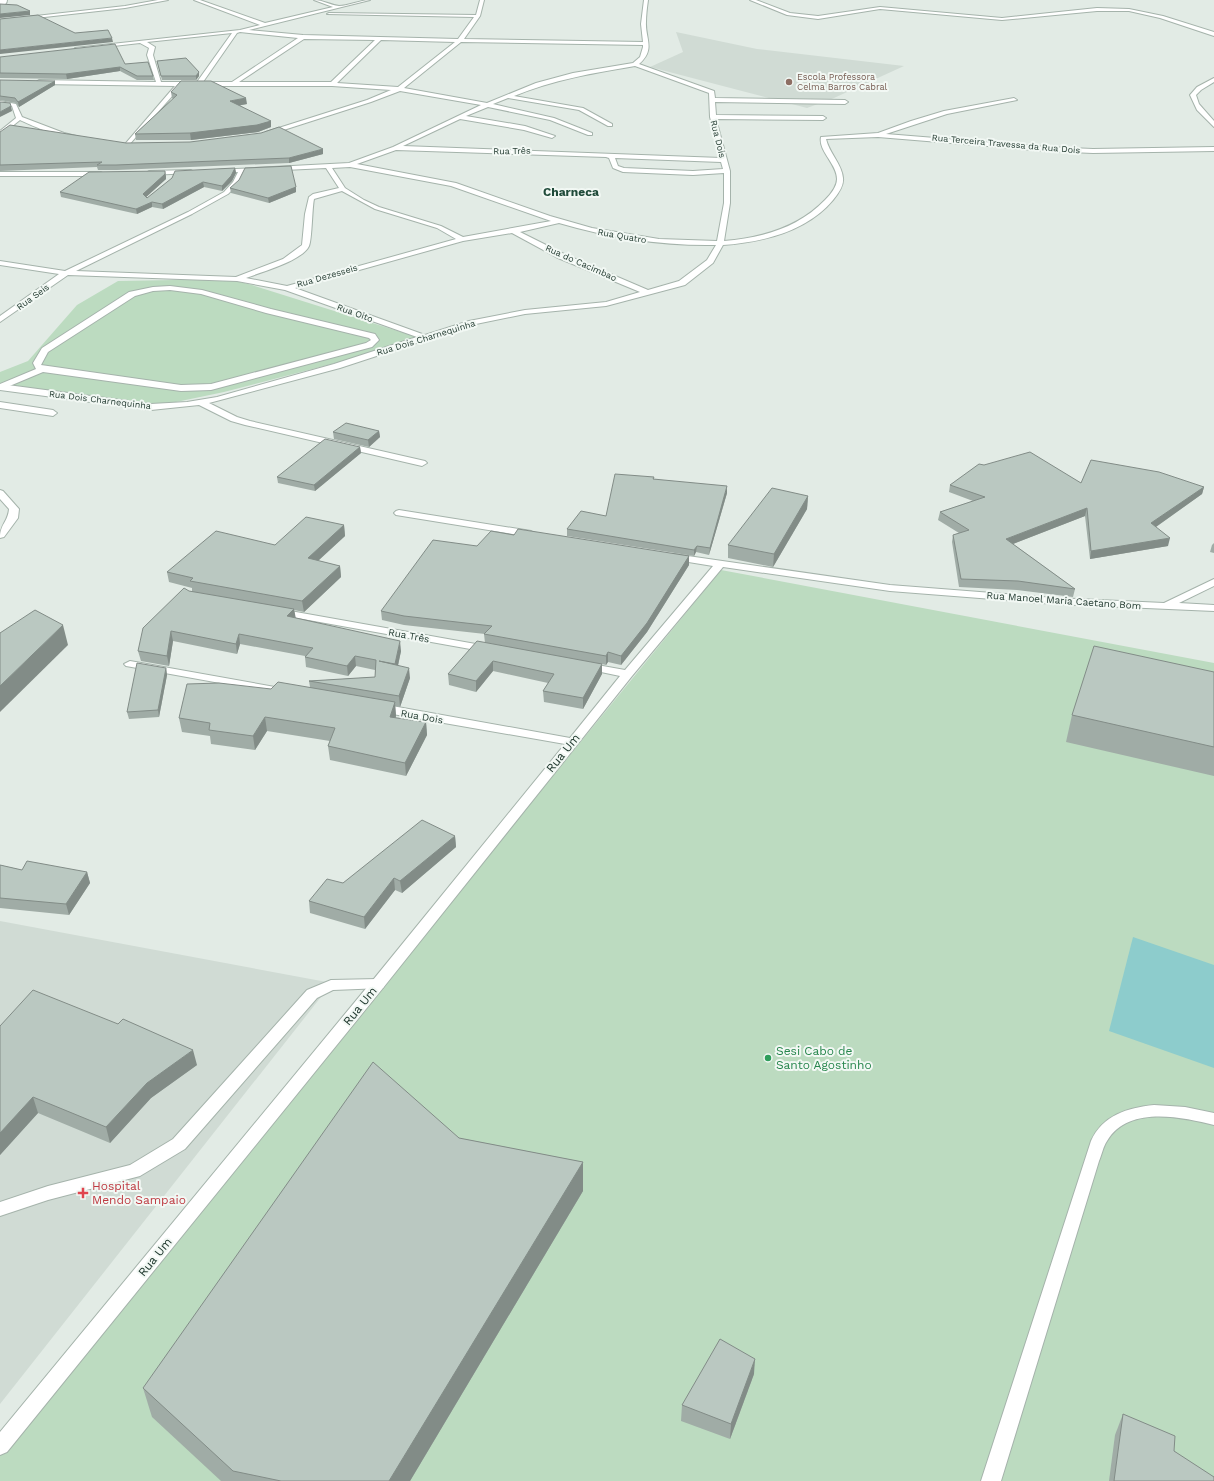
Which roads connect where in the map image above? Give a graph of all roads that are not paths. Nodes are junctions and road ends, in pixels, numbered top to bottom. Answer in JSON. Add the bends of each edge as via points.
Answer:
{"nodes":[{"id":1,"x":166,"y":0,"type":"edge"},
{"id":2,"x":196,"y":0,"type":"edge"},
{"id":3,"x":316,"y":0,"type":"edge"},
{"id":4,"x":368,"y":0,"type":"edge"},
{"id":5,"x":482,"y":0,"type":"edge"},
{"id":6,"x":646,"y":0,"type":"edge"},
{"id":7,"x":752,"y":0,"type":"edge"},
{"id":8,"x":339,"y":7,"type":"junction"},
{"id":9,"x":310,"y":14,"type":"junction"},
{"id":10,"x":478,"y":16,"type":"junction"},
{"id":11,"x":0,"y":21,"type":"edge"},
{"id":12,"x":263,"y":24,"type":"junction"},
{"id":13,"x":238,"y":31,"type":"junction"},
{"id":14,"x":1214,"y":34,"type":"edge"},
{"id":15,"x":303,"y":37,"type":"junction"},
{"id":16,"x":379,"y":39,"type":"junction"},
{"id":17,"x":460,"y":40,"type":"junction"},
{"id":18,"x":140,"y":41,"type":"junction"},
{"id":19,"x":646,"y":44,"type":"junction"},
{"id":20,"x":69,"y":50,"type":"edge"},
{"id":21,"x":635,"y":64,"type":"junction"},
{"id":22,"x":1214,"y":80,"type":"edge"},
{"id":23,"x":32,"y":82,"type":"edge"},
{"id":24,"x":234,"y":83,"type":"junction"},
{"id":25,"x":159,"y":84,"type":"junction"},
{"id":26,"x":179,"y":84,"type":"junction"},
{"id":27,"x":199,"y":84,"type":"junction"},
{"id":28,"x":332,"y":84,"type":"junction"},
{"id":29,"x":399,"y":89,"type":"junction"},
{"id":30,"x":508,"y":97,"type":"junction"},
{"id":31,"x":713,"y":100,"type":"junction"},
{"id":32,"x":1014,"y":100,"type":"dead end"},
{"id":33,"x":845,"y":102,"type":"dead end"},
{"id":34,"x":0,"y":103,"type":"edge"},
{"id":35,"x":489,"y":105,"type":"junction"},
{"id":36,"x":713,"y":117,"type":"junction"},
{"id":37,"x":19,"y":118,"type":"junction"},
{"id":38,"x":459,"y":118,"type":"junction"},
{"id":39,"x":824,"y":118,"type":"dead end"},
{"id":40,"x":610,"y":125,"type":"dead end"},
{"id":41,"x":1214,"y":125,"type":"edge"},
{"id":42,"x":0,"y":134,"type":"edge"},
{"id":43,"x":590,"y":134,"type":"dead end"},
{"id":44,"x":259,"y":135,"type":"edge"},
{"id":45,"x":878,"y":135,"type":"junction"},
{"id":46,"x":552,"y":136,"type":"dead end"},
{"id":47,"x":78,"y":137,"type":"edge"},
{"id":48,"x":121,"y":143,"type":"edge"},
{"id":49,"x":395,"y":148,"type":"junction"},
{"id":50,"x":1214,"y":149,"type":"edge"},
{"id":51,"x":611,"y":156,"type":"junction"},
{"id":52,"x":724,"y":160,"type":"junction"},
{"id":53,"x":350,"y":165,"type":"junction"},
{"id":54,"x":328,"y":167,"type":"junction"},
{"id":55,"x":242,"y":170,"type":"junction"},
{"id":56,"x":212,"y":171,"type":"edge"},
{"id":57,"x":726,"y":171,"type":"junction"},
{"id":58,"x":172,"y":172,"type":"junction"},
{"id":59,"x":199,"y":172,"type":"edge"},
{"id":60,"x":145,"y":173,"type":"edge"},
{"id":61,"x":0,"y":174,"type":"edge"},
{"id":62,"x":110,"y":174,"type":"edge"},
{"id":63,"x":170,"y":181,"type":"edge"},
{"id":64,"x":343,"y":189,"type":"junction"},
{"id":65,"x":560,"y":221,"type":"junction"},
{"id":66,"x":513,"y":231,"type":"junction"},
{"id":67,"x":462,"y":239,"type":"junction"},
{"id":68,"x":720,"y":244,"type":"junction"},
{"id":69,"x":0,"y":263,"type":"edge"},
{"id":70,"x":66,"y":273,"type":"junction"},
{"id":71,"x":237,"y":279,"type":"junction"},
{"id":72,"x":287,"y":288,"type":"junction"},
{"id":73,"x":649,"y":293,"type":"junction"},
{"id":74,"x":0,"y":320,"type":"edge"},
{"id":75,"x":424,"y":337,"type":"junction"},
{"id":76,"x":42,"y":369,"type":"junction"},
{"id":77,"x":0,"y":387,"type":"edge"},
{"id":78,"x":201,"y":403,"type":"junction"},
{"id":79,"x":0,"y":405,"type":"edge"},
{"id":80,"x":53,"y":413,"type":"dead end"},
{"id":81,"x":422,"y":463,"type":"dead end"},
{"id":82,"x":0,"y":493,"type":"edge"},
{"id":83,"x":399,"y":513,"type":"dead end"},
{"id":84,"x":0,"y":535,"type":"edge"},
{"id":85,"x":540,"y":536,"type":"edge"},
{"id":86,"x":664,"y":556,"type":"edge"},
{"id":87,"x":719,"y":565,"type":"junction"},
{"id":88,"x":1214,"y":582,"type":"edge"},
{"id":89,"x":1164,"y":606,"type":"junction"},
{"id":90,"x":1214,"y":608,"type":"edge"},
{"id":91,"x":269,"y":610,"type":"edge"},
{"id":92,"x":495,"y":650,"type":"edge"},
{"id":93,"x":130,"y":664,"type":"dead end"},
{"id":94,"x":573,"y":664,"type":"edge"},
{"id":95,"x":628,"y":674,"type":"junction"},
{"id":96,"x":300,"y":694,"type":"edge"},
{"id":97,"x":370,"y":707,"type":"edge"},
{"id":98,"x":572,"y":742,"type":"junction"},
{"id":99,"x":378,"y":984,"type":"junction"},
{"id":100,"x":1214,"y":1119,"type":"edge"},
{"id":101,"x":0,"y":1209,"type":"edge"},
{"id":102,"x":0,"y":1446,"type":"edge"},
{"id":103,"x":991,"y":1481,"type":"edge"}],
"edges":[{"from":1,"to":11,"type":"street"},
{"from":2,"to":12,"type":"street"},
{"from":3,"to":8,"type":"street"},
{"from":4,"to":8,"type":"street"},
{"from":5,"to":10,"type":"street"},
{"from":6,"to":19,"type":"street","via":[[643,24]]},
{"from":7,"to":14,"type":"street","via":[[790,14],[815,18],[882,8],[1016,19],[1091,11],[1130,10]]},
{"from":8,"to":9,"type":"street"},
{"from":9,"to":10,"type":"street"},
{"from":9,"to":12,"type":"street"},
{"from":10,"to":17,"type":"street"},
{"from":12,"to":13,"type":"street"},
{"from":13,"to":15,"type":"street"},
{"from":13,"to":18,"type":"street"},
{"from":13,"to":27,"type":"street"},
{"from":15,"to":16,"type":"street"},
{"from":15,"to":24,"type":"street"},
{"from":16,"to":17,"type":"street"},
{"from":16,"to":28,"type":"street"},
{"from":17,"to":19,"type":"street"},
{"from":17,"to":29,"type":"street"},
{"from":18,"to":20,"type":"street"},
{"from":18,"to":25,"type":"street","via":[[152,47],[150,55]]},
{"from":19,"to":21,"type":"street","via":[[642,58]]},
{"from":21,"to":30,"type":"street","via":[[552,80]]},
{"from":21,"to":31,"type":"street","via":[[710,90]]},
{"from":22,"to":41,"type":"street","via":[[1194,92],[1193,97],[1194,102]]},
{"from":23,"to":25,"type":"street"},
{"from":24,"to":27,"type":"street"},
{"from":24,"to":28,"type":"street"},
{"from":25,"to":26,"type":"street"},
{"from":26,"to":27,"type":"street"},
{"from":26,"to":48,"type":"street","via":[[131,144]]},
{"from":28,"to":29,"type":"street"},
{"from":29,"to":35,"type":"street"},
{"from":29,"to":44,"type":"street","via":[[369,101]]},
{"from":30,"to":35,"type":"street"},
{"from":30,"to":40,"type":"street","via":[[581,109]]},
{"from":31,"to":33,"type":"street"},
{"from":31,"to":36,"type":"street","name":"Rua Dois"},
{"from":32,"to":45,"type":"street","via":[[944,112],[914,120]]},
{"from":34,"to":37,"type":"street","via":[[14,105]]},
{"from":35,"to":38,"type":"street"},
{"from":35,"to":43,"type":"street","via":[[552,118]]},
{"from":36,"to":39,"type":"street"},
{"from":36,"to":52,"type":"street","name":"Rua Dois"},
{"from":37,"to":42,"type":"street"},
{"from":37,"to":47,"type":"street","via":[[63,135]]},
{"from":38,"to":46,"type":"street","via":[[525,128]]},
{"from":38,"to":49,"type":"street"},
{"from":45,"to":50,"type":"street","name":"Rua Terceira Travessa da Rua Dois","via":[[1070,150]]},
{"from":45,"to":68,"type":"street","name":"Rua Terceira Travessa da Rua Dois","via":[[823,138],[824,145],[841,177],[840,184],[819,211],[772,236]]},
{"from":49,"to":51,"type":"street","name":"Rua Três","via":[[490,152],[549,151]]},
{"from":49,"to":53,"type":"street"},
{"from":51,"to":52,"type":"street","name":"Rua Três"},
{"from":51,"to":57,"type":"street","via":[[615,167],[620,170],[693,173]]},
{"from":52,"to":57,"type":"street","name":"Rua Dois"},
{"from":53,"to":54,"type":"street"},
{"from":53,"to":65,"type":"street","name":"Rua Quatro","via":[[455,186]]},
{"from":54,"to":55,"type":"street"},
{"from":54,"to":64,"type":"street"},
{"from":55,"to":56,"type":"street"},
{"from":55,"to":70,"type":"street","name":"Rua Seis","via":[[236,183],[226,193]]},
{"from":57,"to":68,"type":"street","name":"Rua Dois","via":[[727,203]]},
{"from":58,"to":59,"type":"street"},
{"from":58,"to":60,"type":"street"},
{"from":58,"to":63,"type":"street"},
{"from":61,"to":62,"type":"street"},
{"from":64,"to":67,"type":"street","via":[[377,208],[439,227]]},
{"from":64,"to":71,"type":"street","via":[[311,198],[306,245],[303,249]]},
{"from":65,"to":66,"type":"street","name":"Rua Dezesseis"},
{"from":65,"to":68,"type":"street","name":"Rua Quatro","via":[[594,231],[648,240]]},
{"from":66,"to":67,"type":"street","name":"Rua Dezesseis"},
{"from":66,"to":73,"type":"street","name":"Rua do Cacimbao","via":[[561,256]]},
{"from":67,"to":72,"type":"street","name":"Rua Dezesseis"},
{"from":68,"to":73,"type":"street","name":"Rua Dois Charnequinha","via":[[710,261],[690,278]]},
{"from":69,"to":70,"type":"street","name":"Rua Dezesseis"},
{"from":70,"to":71,"type":"street","name":"Rua Dezesseis"},
{"from":70,"to":74,"type":"street","name":"Rua Seis"},
{"from":71,"to":72,"type":"street","name":"Rua Dezesseis"},
{"from":72,"to":75,"type":"street","name":"Rua Oito"},
{"from":73,"to":75,"type":"street","name":"Rua Dois Charnequinha","via":[[600,305],[525,312],[476,322]]},
{"from":75,"to":78,"type":"street","name":"Rua Dois Charnequinha","via":[[337,366]]},
{"from":76,"to":76,"type":"street","via":[[37,363],[46,350],[132,294],[153,289],[170,288],[202,292],[372,336],[374,340],[369,345],[211,387],[181,388]]},
{"from":76,"to":77,"type":"street"},
{"from":77,"to":78,"type":"street","name":"Rua Dois Charnequinha","via":[[151,407]]},
{"from":78,"to":81,"type":"street","via":[[234,419]]},
{"from":79,"to":80,"type":"street"},
{"from":82,"to":84,"type":"street","via":[[14,509],[13,518]]},
{"from":83,"to":85,"type":"street"},
{"from":86,"to":87,"type":"street","name":"Rua Manoel Maria Caetano Bom"},
{"from":87,"to":89,"type":"street","name":"Rua Manoel Maria Caetano Bom","via":[[890,588],[1056,601]]},
{"from":87,"to":95,"type":"street","name":"Rua Um"},
{"from":88,"to":89,"type":"street"},
{"from":89,"to":90,"type":"street","name":"Rua Manoel Maria Caetano Bom"},
{"from":91,"to":92,"type":"street","name":"Rua Três"},
{"from":93,"to":96,"type":"street"},
{"from":94,"to":95,"type":"street"},
{"from":95,"to":98,"type":"street","name":"Rua Um"},
{"from":97,"to":98,"type":"street","name":"Rua Dois"},
{"from":98,"to":99,"type":"street","name":"Rua Um"},
{"from":99,"to":101,"type":"street","via":[[331,985],[312,994],[179,1144],[158,1158],[134,1171],[48,1193]]},
{"from":99,"to":102,"type":"street","name":"Rua Um"},
{"from":100,"to":103,"type":"street","via":[[1191,1113],[1148,1111],[1121,1118],[1102,1135],[1091,1161]]}]}
